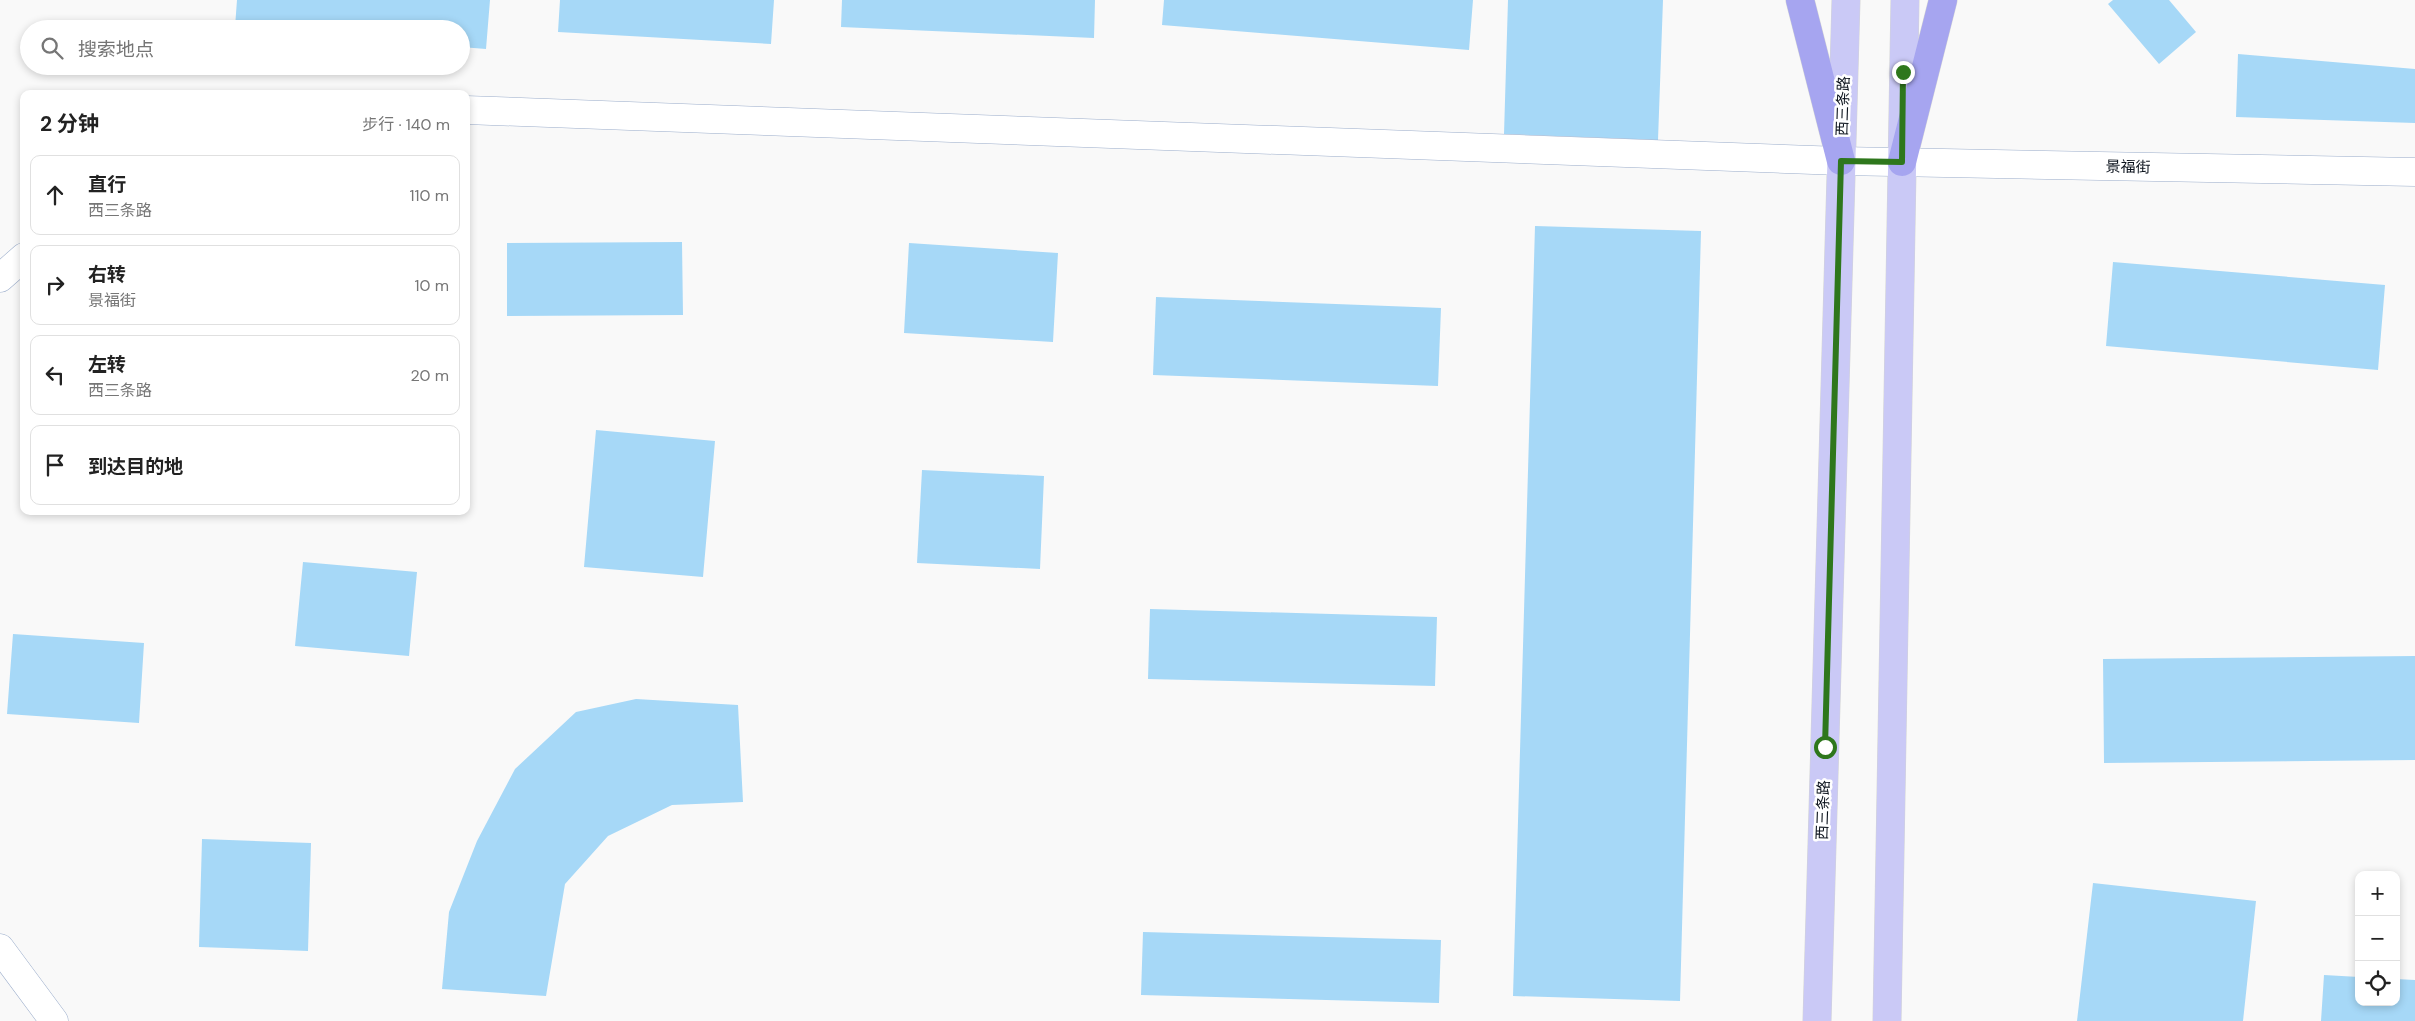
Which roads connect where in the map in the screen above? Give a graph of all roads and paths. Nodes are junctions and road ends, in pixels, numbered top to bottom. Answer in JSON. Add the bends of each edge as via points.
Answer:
{"nodes":[{"id":1,"x":1800,"y":0,"type":"edge"},
{"id":2,"x":1846,"y":0,"type":"edge"},
{"id":3,"x":1905,"y":0,"type":"edge"},
{"id":4,"x":1943,"y":0,"type":"edge"},
{"id":5,"x":470,"y":110,"type":"edge"},
{"id":6,"x":1841,"y":161,"type":"junction"},
{"id":7,"x":1902,"y":162,"type":"junction"},
{"id":8,"x":2415,"y":172,"type":"edge"},
{"id":9,"x":20,"y":260,"type":"edge"},
{"id":10,"x":0,"y":278,"type":"edge"},
{"id":11,"x":0,"y":948,"type":"edge"},
{"id":12,"x":54,"y":1021,"type":"edge"},
{"id":13,"x":1817,"y":1021,"type":"edge"},
{"id":14,"x":1887,"y":1021,"type":"edge"}],
"edges":[{"from":1,"to":6,"type":"highway"},
{"from":2,"to":6,"type":"main road","name":"西三条路"},
{"from":3,"to":7,"type":"main road"},
{"from":4,"to":7,"type":"highway"},
{"from":5,"to":6,"type":"street","name":"景福街"},
{"from":6,"to":7,"type":"street","name":"景福街"},
{"from":6,"to":13,"type":"main road","name":"西三条路"},
{"from":7,"to":8,"type":"street","name":"景福街"},
{"from":7,"to":14,"type":"main road"},
{"from":9,"to":10,"type":"street"},
{"from":11,"to":12,"type":"street"}]}
